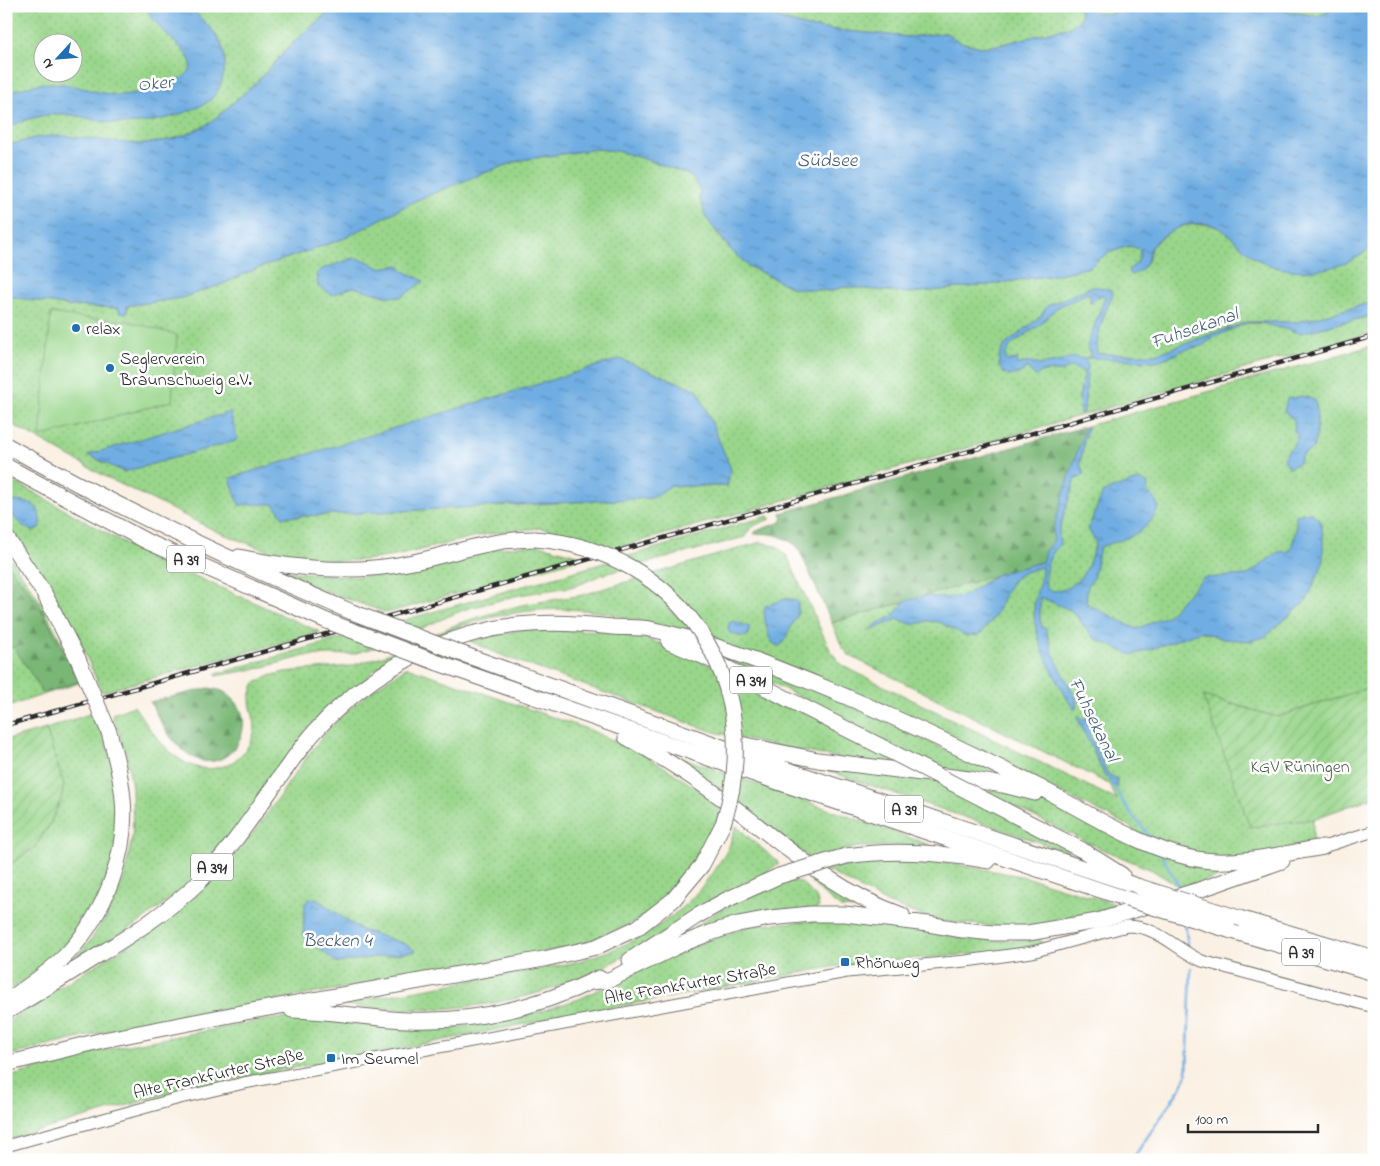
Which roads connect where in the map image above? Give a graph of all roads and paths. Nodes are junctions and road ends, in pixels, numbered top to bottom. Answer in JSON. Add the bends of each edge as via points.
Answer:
{"nodes":[{"id":1,"x":6,"y":445,"type":"edge"},
{"id":2,"x":6,"y":466,"type":"edge"},
{"id":3,"x":6,"y":537,"type":"edge"},
{"id":4,"x":214,"y":551,"type":"junction"},
{"id":5,"x":617,"y":628,"type":"junction"},
{"id":6,"x":595,"y":719,"type":"junction"},
{"id":7,"x":670,"y":729,"type":"junction"},
{"id":8,"x":1087,"y":813,"type":"junction"},
{"id":9,"x":1374,"y":831,"type":"edge"},
{"id":10,"x":1323,"y":847,"type":"junction"},
{"id":11,"x":1046,"y":872,"type":"junction"},
{"id":12,"x":1140,"y":887,"type":"junction"},
{"id":13,"x":928,"y":924,"type":"junction"},
{"id":14,"x":1374,"y":958,"type":"edge"},
{"id":15,"x":1374,"y":973,"type":"edge"},
{"id":16,"x":591,"y":982,"type":"junction"},
{"id":17,"x":6,"y":1001,"type":"edge"},
{"id":18,"x":1374,"y":1007,"type":"edge"},
{"id":19,"x":6,"y":1012,"type":"edge"},
{"id":20,"x":246,"y":1012,"type":"junction"},
{"id":21,"x":6,"y":1064,"type":"edge"},
{"id":22,"x":6,"y":1146,"type":"edge"}],
"edges":[{"from":1,"to":4,"type":"highway","number":"A 39","via":[[94,493]]},
{"from":2,"to":6,"type":"highway","number":"A 39","bridge":true,"via":[[146,541],[327,621]]},
{"from":3,"to":17,"type":"highway","bridge":true,"via":[[44,593],[78,659],[109,732],[124,801],[115,872],[95,916],[68,953]]},
{"from":4,"to":7,"type":"highway","number":"A 39","bridge":true,"via":[[352,612]]},
{"from":4,"to":20,"type":"highway","bridge":true,"via":[[294,567],[354,570],[412,562],[498,541],[535,539],[584,547],[643,574],[681,607],[717,662],[735,725],[735,775],[723,824],[702,865],[684,890],[650,920],[610,942],[581,952]]},
{"from":5,"to":8,"type":"highway","via":[[644,628],[683,637],[791,674],[922,730]]},
{"from":5,"to":12,"type":"highway","number":"A 391","bridge":true,"via":[[656,638],[705,657],[1082,850]]},
{"from":5,"to":19,"type":"highway","number":"A 391","via":[[564,622],[498,627],[448,641],[389,670],[353,696],[318,728],[233,844],[185,894],[142,928]]},
{"from":6,"to":11,"type":"highway","number":"A 39"},
{"from":6,"to":13,"type":"highway","via":[[690,776],[832,882],[871,903]]},
{"from":7,"to":8,"type":"highway","via":[[818,760],[1003,784]]},
{"from":7,"to":12,"type":"highway","number":"A 39"},
{"from":8,"to":10,"type":"highway","via":[[1141,840],[1189,858],[1218,861]]},
{"from":9,"to":10,"type":"street"},
{"from":10,"to":13,"type":"highway","via":[[1196,891],[1069,927],[1028,933],[992,933]]},
{"from":11,"to":15,"type":"highway","number":"A 39","bridge":true},
{"from":11,"to":16,"type":"highway","bridge":true,"via":[[954,854],[915,851],[846,856],[779,876],[726,900]]},
{"from":12,"to":14,"type":"highway","number":"A 39","bridge":true},
{"from":13,"to":16,"type":"highway","via":[[845,914],[770,918],[710,933],[609,980]]},
{"from":16,"to":20,"type":"highway","via":[[529,1006],[466,1018],[406,1020],[306,1011]]},
{"from":18,"to":22,"type":"street","name":"Alte Frankfurter Straße","via":[[1202,961],[1149,929],[1127,926],[1032,952],[847,972],[244,1083],[176,1098]]},
{"from":20,"to":21,"type":"highway","via":[[103,1040]]}]}
